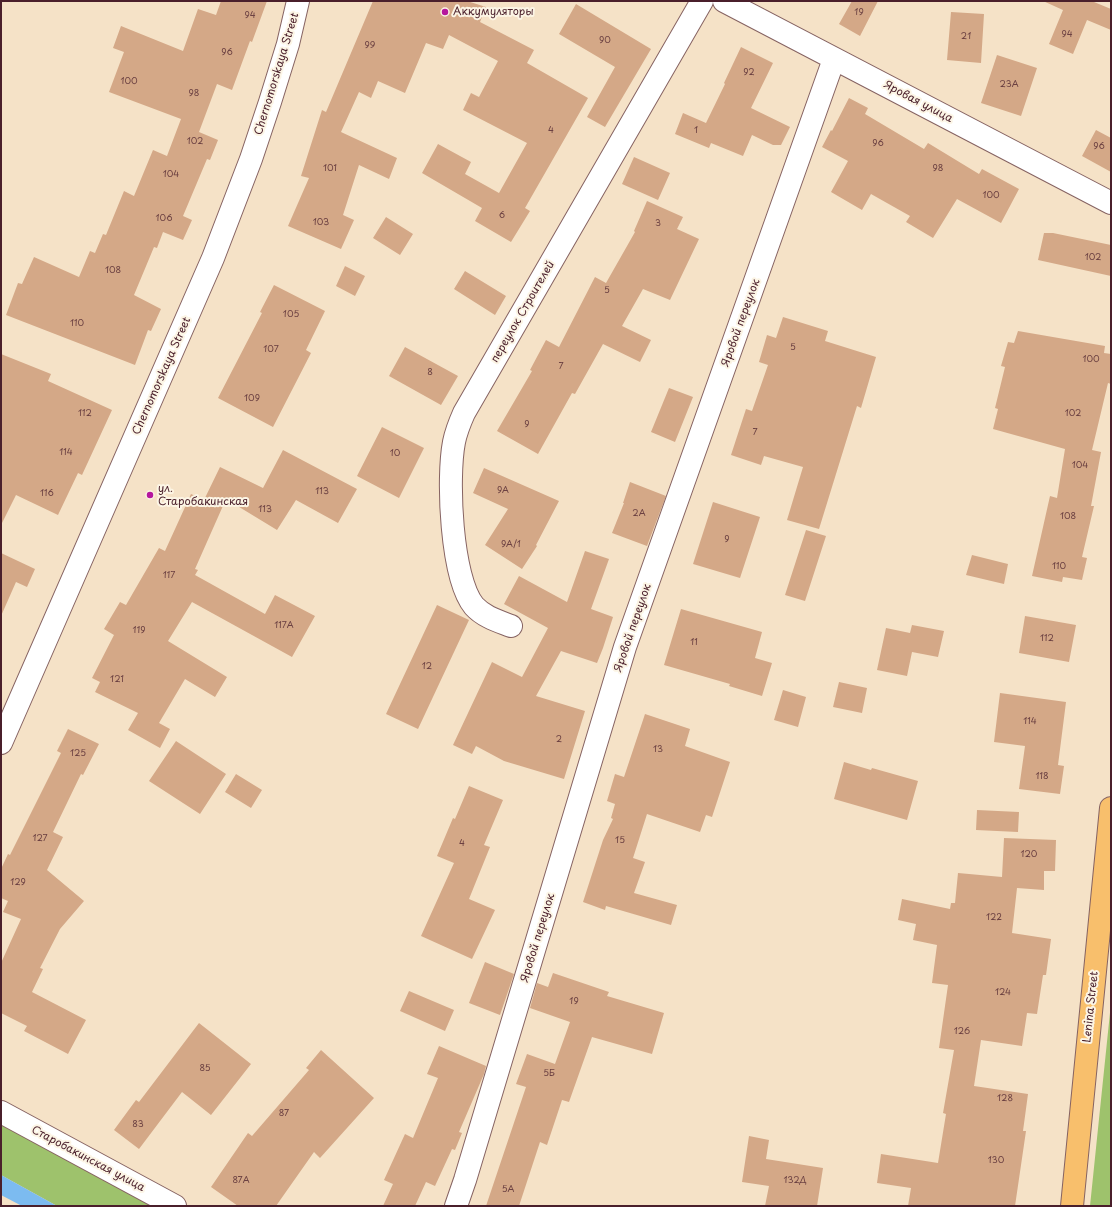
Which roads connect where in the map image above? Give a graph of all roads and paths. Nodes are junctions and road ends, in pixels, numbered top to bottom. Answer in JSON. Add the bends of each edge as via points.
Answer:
{"nodes":[{"id":1,"x":298,"y":1,"type":"edge"},
{"id":2,"x":702,"y":1,"type":"edge"},
{"id":3,"x":724,"y":1,"type":"edge"},
{"id":4,"x":834,"y":59,"type":"junction"},
{"id":5,"x":1111,"y":203,"type":"edge"},
{"id":6,"x":511,"y":626,"type":"dead end"},
{"id":7,"x":1,"y":743,"type":"edge"},
{"id":8,"x":1111,"y":808,"type":"edge"},
{"id":9,"x":1,"y":1112,"type":"edge"},
{"id":10,"x":175,"y":1206,"type":"edge"},
{"id":11,"x":456,"y":1206,"type":"edge"},
{"id":12,"x":1072,"y":1206,"type":"edge"}],
"edges":[{"from":1,"to":7,"type":"street","name":"Chernomorskaya Street","via":[[270,102],[214,258]]},
{"from":2,"to":6,"type":"street","name":"переулок Строителей","via":[[458,427],[451,481],[452,510],[454,540],[465,588],[474,605],[484,615]]},
{"from":3,"to":4,"type":"street","name":"Яровая улица"},
{"from":4,"to":5,"type":"street","name":"Яровая улица"},
{"from":4,"to":11,"type":"street","name":"Яровой переулок","via":[[625,647]]},
{"from":8,"to":12,"type":"main road","name":"Lenina Street"},
{"from":9,"to":10,"type":"street","name":"Старобакинская улица"}]}
